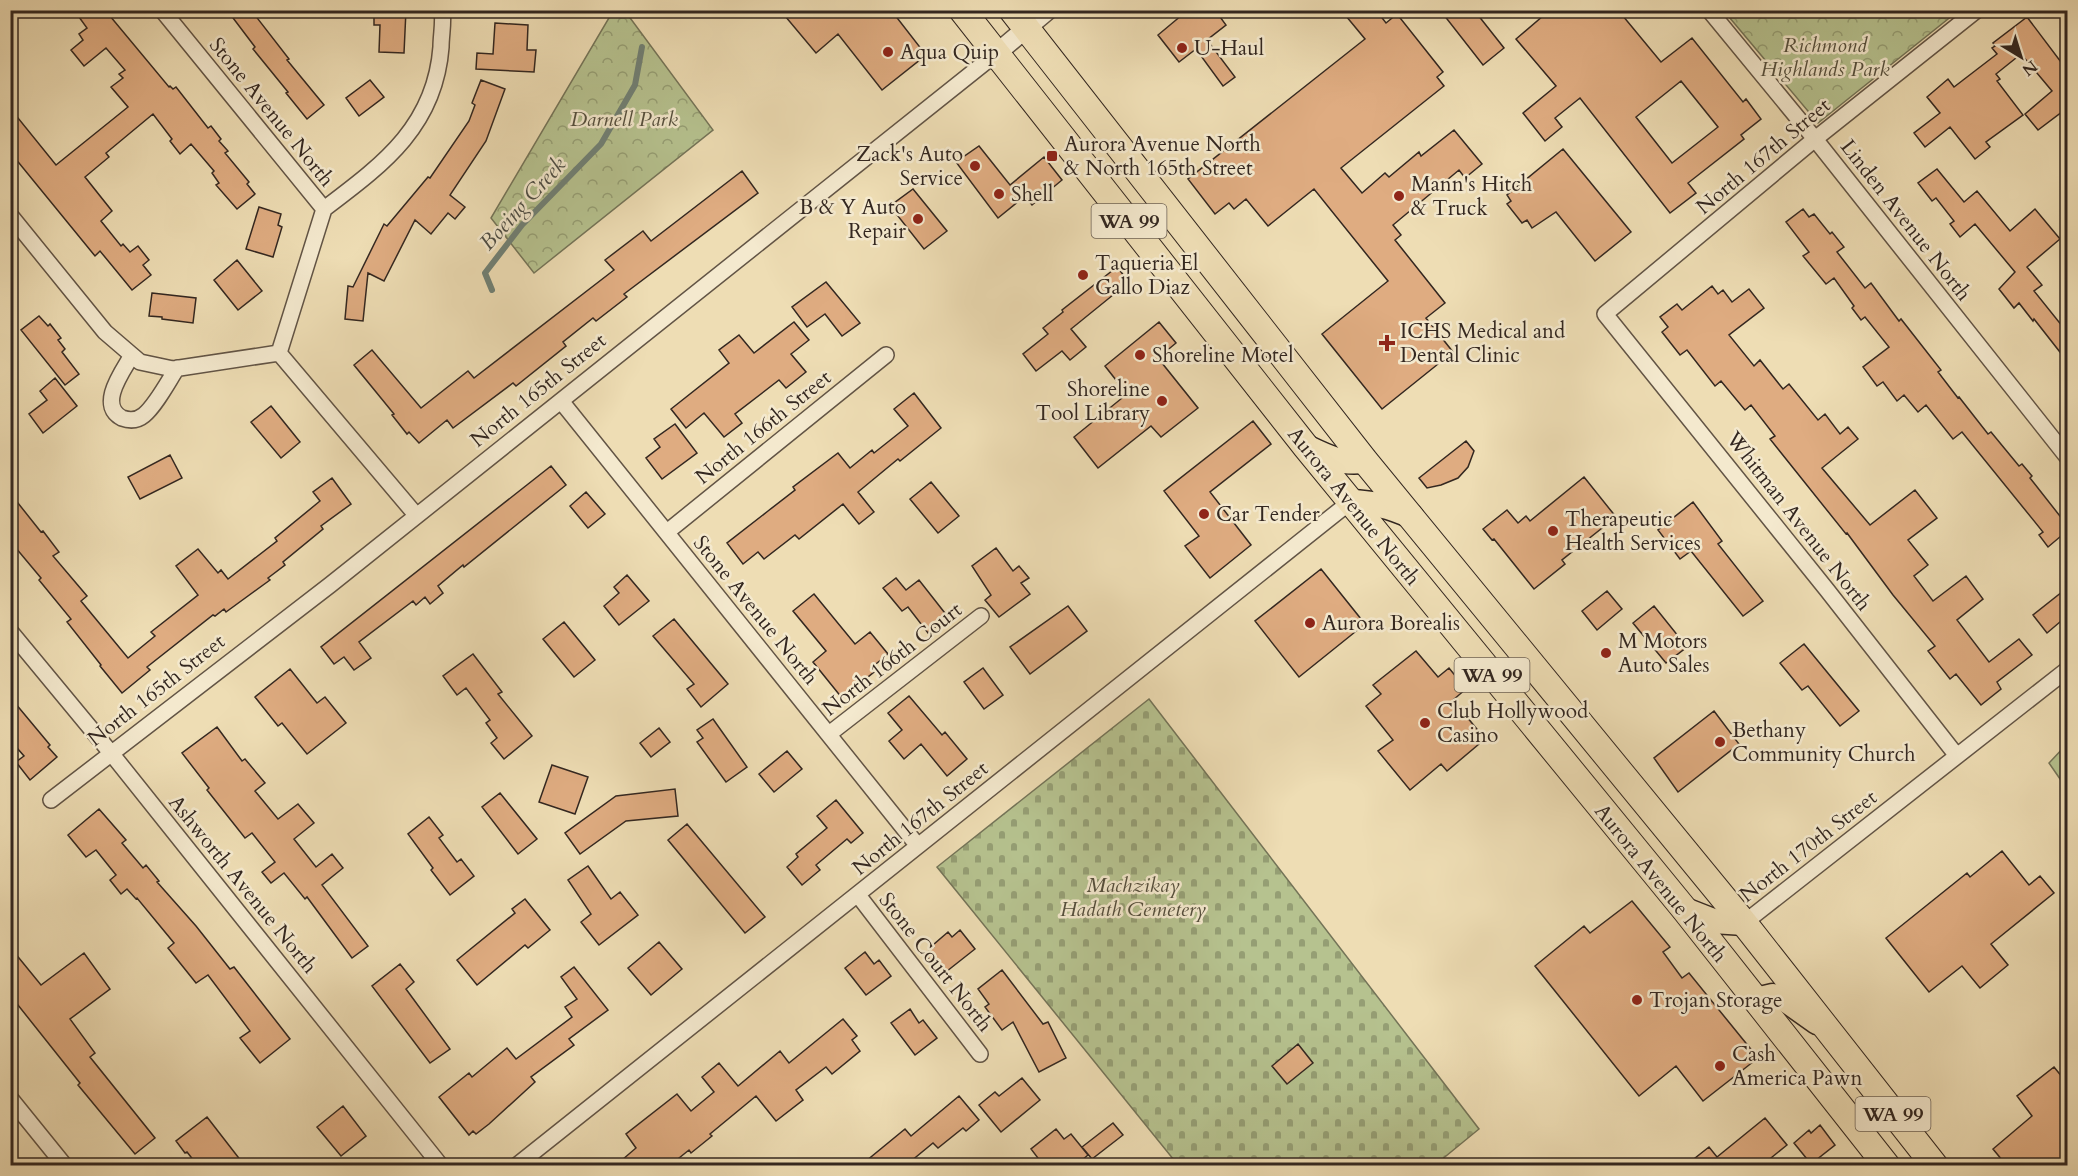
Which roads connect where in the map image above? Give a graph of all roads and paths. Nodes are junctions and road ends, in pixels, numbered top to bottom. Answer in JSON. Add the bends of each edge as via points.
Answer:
{"nodes":[{"id":1,"x":162,"y":10,"type":"edge"},
{"id":2,"x":442,"y":10,"type":"edge"},
{"id":3,"x":962,"y":10,"type":"edge"},
{"id":4,"x":1048,"y":10,"type":"edge"},
{"id":5,"x":1708,"y":10,"type":"edge"},
{"id":6,"x":1977,"y":10,"type":"edge"},
{"id":7,"x":1019,"y":19,"type":"edge"},
{"id":8,"x":996,"y":53,"type":"junction"},
{"id":9,"x":1815,"y":139,"type":"junction"},
{"id":10,"x":324,"y":209,"type":"junction"},
{"id":11,"x":10,"y":215,"type":"edge"},
{"id":12,"x":1605,"y":314,"type":"joint"},
{"id":13,"x":279,"y":353,"type":"junction"},
{"id":14,"x":132,"y":355,"type":"junction"},
{"id":15,"x":886,"y":355,"type":"dead end"},
{"id":16,"x":177,"y":368,"type":"junction"},
{"id":17,"x":561,"y":401,"type":"junction"},
{"id":18,"x":1306,"y":447,"type":"junction"},
{"id":19,"x":2067,"y":458,"type":"edge"},
{"id":20,"x":1365,"y":461,"type":"junction"},
{"id":21,"x":1350,"y":502,"type":"junction"},
{"id":22,"x":416,"y":515,"type":"junction"},
{"id":23,"x":1411,"y":516,"type":"junction"},
{"id":24,"x":667,"y":532,"type":"junction"},
{"id":25,"x":981,"y":616,"type":"dead end"},
{"id":26,"x":10,"y":631,"type":"edge"},
{"id":27,"x":2067,"y":669,"type":"edge"},
{"id":28,"x":829,"y":734,"type":"junction"},
{"id":29,"x":111,"y":753,"type":"junction"},
{"id":30,"x":1957,"y":756,"type":"junction"},
{"id":31,"x":51,"y":800,"type":"dead end"},
{"id":32,"x":918,"y":846,"type":"junction"},
{"id":33,"x":858,"y":895,"type":"junction"},
{"id":34,"x":1685,"y":910,"type":"junction"},
{"id":35,"x":1744,"y":923,"type":"junction"},
{"id":36,"x":1756,"y":1000,"type":"junction"},
{"id":37,"x":1824,"y":1027,"type":"junction"},
{"id":38,"x":980,"y":1054,"type":"dead end"},
{"id":39,"x":10,"y":1098,"type":"edge"},
{"id":40,"x":65,"y":1166,"type":"edge"},
{"id":41,"x":441,"y":1166,"type":"edge"},
{"id":42,"x":516,"y":1166,"type":"edge"},
{"id":43,"x":1887,"y":1166,"type":"edge"},
{"id":44,"x":1935,"y":1166,"type":"edge"}],
"edges":[{"from":1,"to":10,"type":"street","name":"Stone Avenue North"},
{"from":2,"to":10,"type":"street","via":[[440,61],[426,104],[405,140],[376,170]]},
{"from":3,"to":8,"type":"highway","name":"Aurora Avenue North","number":"WA 99"},
{"from":4,"to":7,"type":"street","name":"North 165th Street"},
{"from":5,"to":9,"type":"street","name":"Linden Avenue North"},
{"from":6,"to":9,"type":"street","name":"North 167th Street"},
{"from":7,"to":8,"type":"street","name":"North 165th Street"},
{"from":7,"to":20,"type":"highway","name":"Aurora Avenue North","number":"WA 99"},
{"from":8,"to":17,"type":"street","name":"North 165th Street"},
{"from":8,"to":18,"type":"highway","name":"Aurora Avenue North","number":"WA 99"},
{"from":9,"to":12,"type":"street","name":"North 167th Street"},
{"from":9,"to":19,"type":"street","name":"Linden Avenue North"},
{"from":10,"to":13,"type":"street","name":"Stone Avenue North"},
{"from":11,"to":14,"type":"street","via":[[105,332]]},
{"from":12,"to":30,"type":"street","name":"Whitman Avenue North"},
{"from":13,"to":16,"type":"street"},
{"from":13,"to":22,"type":"street"},
{"from":14,"to":16,"type":"street","via":[[140,362]]},
{"from":14,"to":16,"type":"street","via":[[111,396],[113,409],[123,418],[136,419],[147,413]]},
{"from":15,"to":24,"type":"street","name":"North 166th Street"},
{"from":17,"to":22,"type":"street","name":"North 165th Street"},
{"from":17,"to":24,"type":"street","name":"Stone Avenue North"},
{"from":18,"to":20,"type":"main road","via":[[1334,460]]},
{"from":18,"to":21,"type":"highway","name":"Aurora Avenue North","number":"WA 99"},
{"from":20,"to":23,"type":"highway","name":"Aurora Avenue North","number":"WA 99"},
{"from":21,"to":23,"type":"main road","via":[[1389,506]]},
{"from":21,"to":32,"type":"street","name":"North 167th Street"},
{"from":21,"to":34,"type":"highway","name":"Aurora Avenue North","number":"WA 99"},
{"from":22,"to":29,"type":"street","name":"North 165th Street"},
{"from":23,"to":35,"type":"highway","name":"Aurora Avenue North","number":"WA 99"},
{"from":24,"to":28,"type":"street","name":"Stone Avenue North"},
{"from":25,"to":28,"type":"street","name":"North 166th Court"},
{"from":26,"to":29,"type":"street","name":"Ashworth Avenue North"},
{"from":27,"to":30,"type":"street","name":"North 170th Street"},
{"from":28,"to":32,"type":"street","name":"Stone Avenue North"},
{"from":29,"to":31,"type":"street","name":"North 165th Street"},
{"from":29,"to":41,"type":"street","name":"Ashworth Avenue North"},
{"from":30,"to":35,"type":"street","name":"North 170th Street"},
{"from":32,"to":33,"type":"street","name":"North 167th Street"},
{"from":33,"to":38,"type":"street","name":"Stone Court North"},
{"from":33,"to":42,"type":"street","name":"North 167th Street"},
{"from":34,"to":35,"type":"main road","via":[[1713,921]]},
{"from":34,"to":36,"type":"highway","name":"Aurora Avenue North","number":"WA 99"},
{"from":35,"to":37,"type":"highway","name":"Aurora Avenue North","number":"WA 99"},
{"from":36,"to":37,"type":"main road","via":[[1773,996],[1786,1000]]},
{"from":36,"to":43,"type":"highway","name":"Aurora Avenue North","number":"WA 99"},
{"from":37,"to":44,"type":"highway","name":"Aurora Avenue North","number":"WA 99"},
{"from":39,"to":40,"type":"street"}]}
